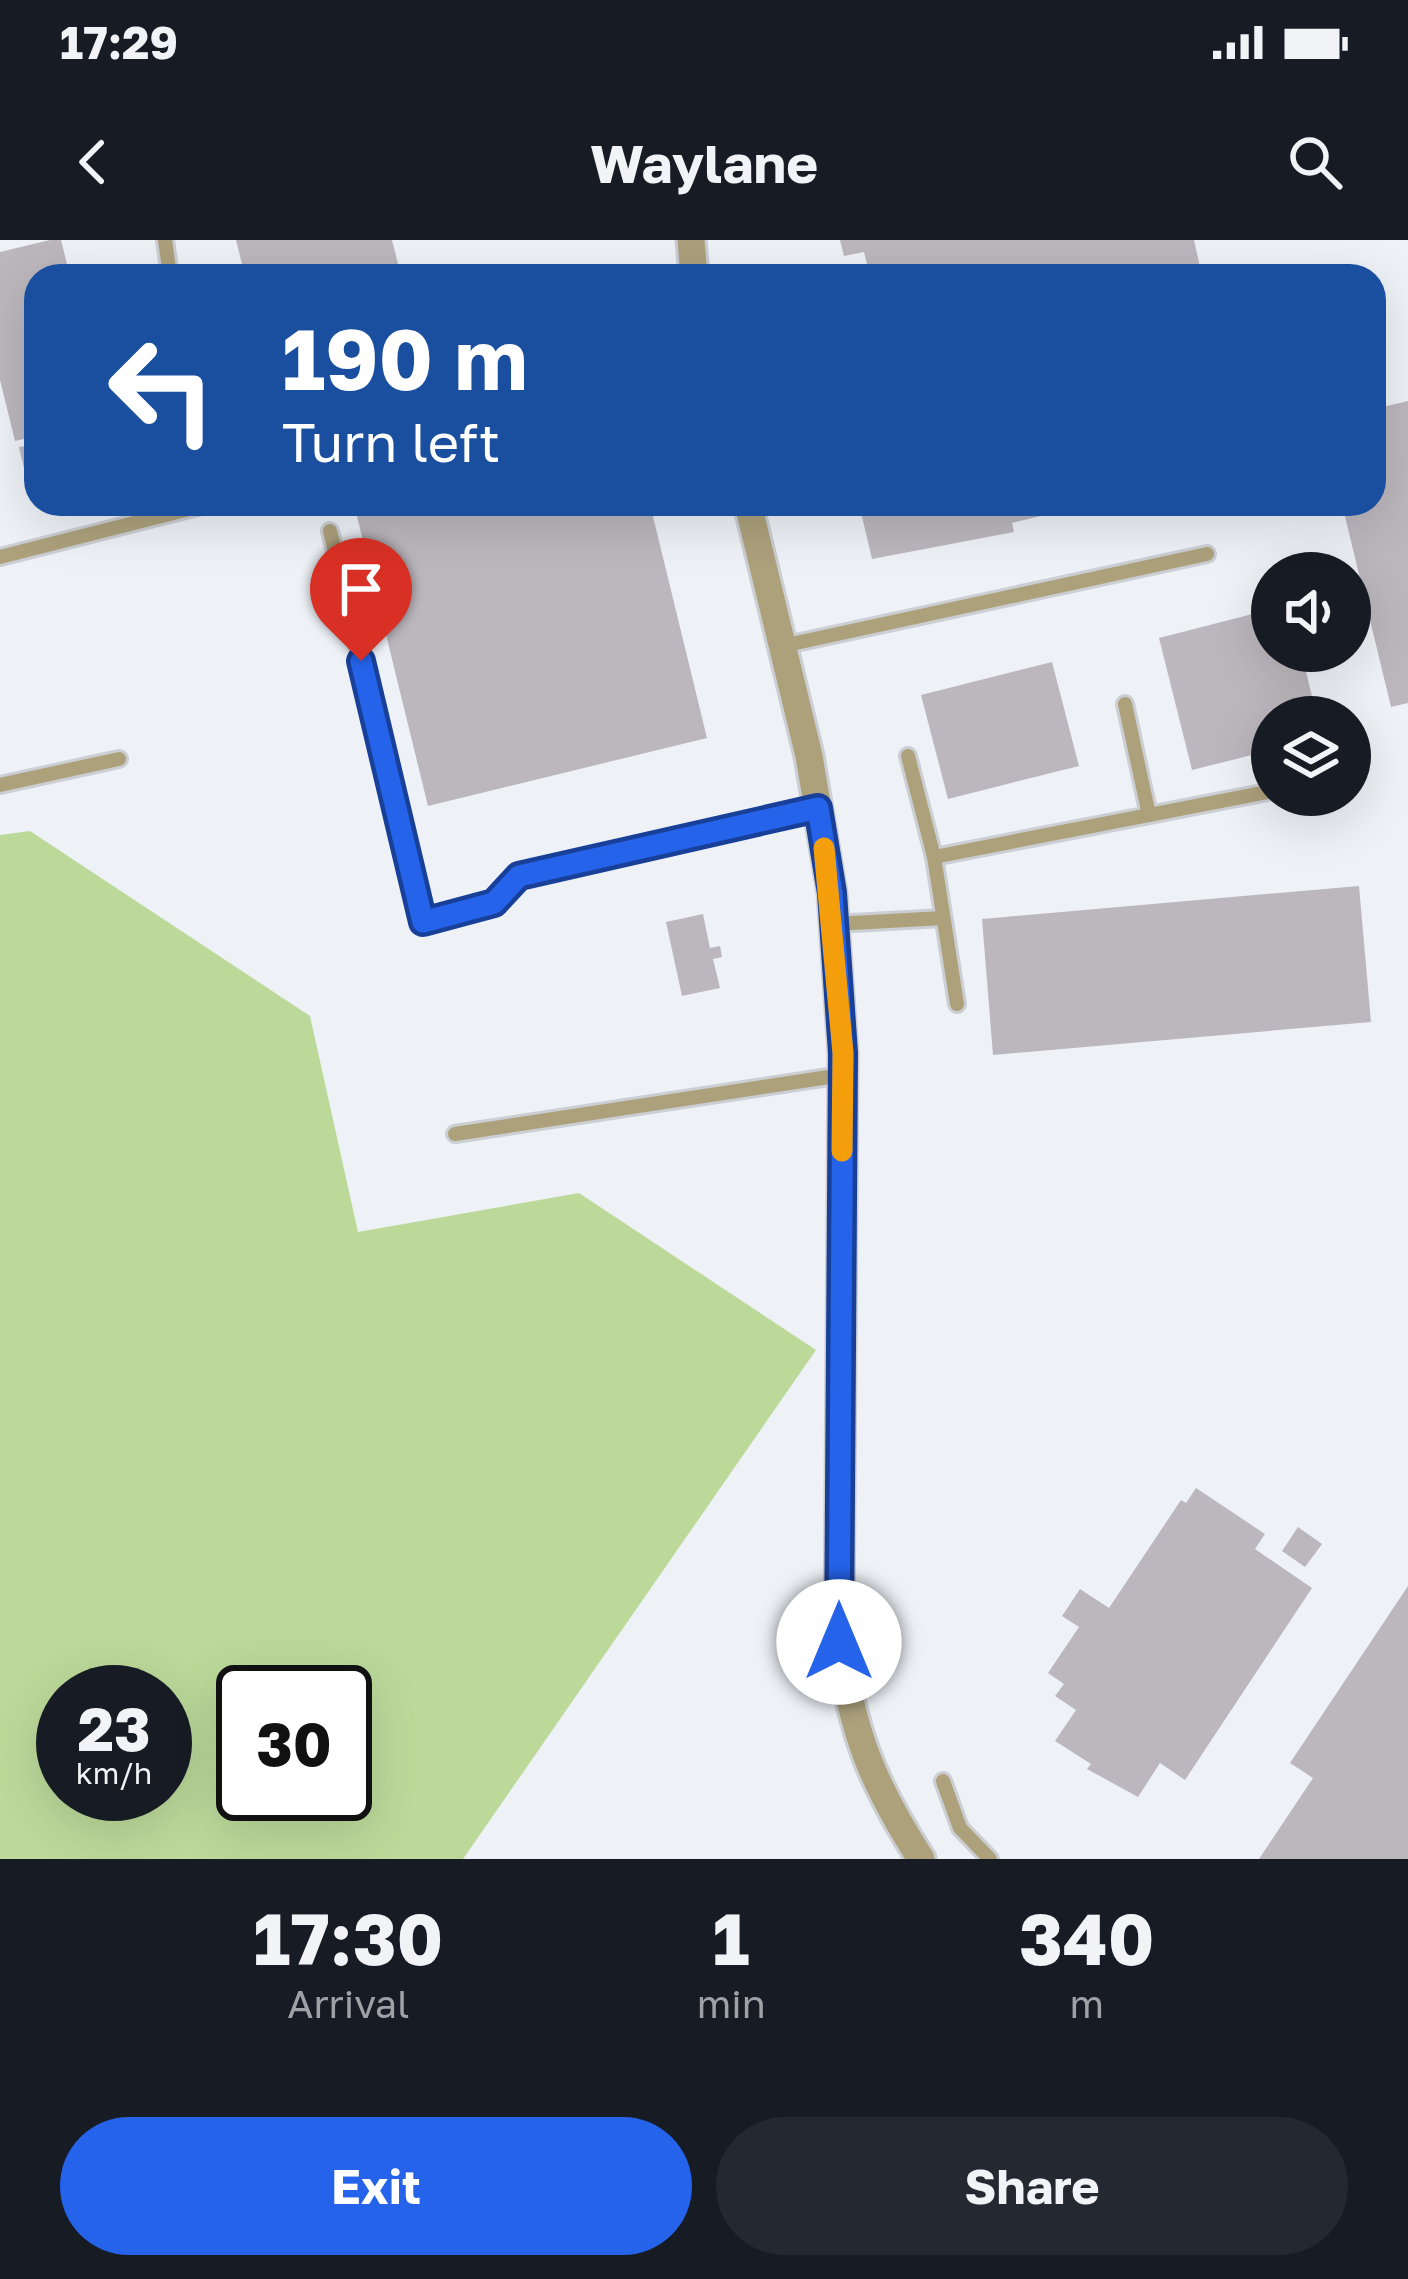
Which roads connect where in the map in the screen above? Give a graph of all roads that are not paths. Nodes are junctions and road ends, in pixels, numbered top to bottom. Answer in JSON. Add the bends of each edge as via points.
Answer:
{"nodes":[{"id":1,"x":162,"y":516,"type":"edge"},
{"id":2,"x":751,"y":516,"type":"edge"},
{"id":3,"x":330,"y":531,"type":"dead end"},
{"id":4,"x":1207,"y":554,"type":"dead end"},
{"id":5,"x":0,"y":557,"type":"edge"},
{"id":6,"x":782,"y":646,"type":"junction"},
{"id":7,"x":1125,"y":704,"type":"dead end"},
{"id":8,"x":908,"y":756,"type":"dead end"},
{"id":9,"x":119,"y":759,"type":"dead end"},
{"id":10,"x":0,"y":785,"type":"edge"},
{"id":11,"x":1251,"y":795,"type":"edge"},
{"id":12,"x":818,"y":808,"type":"junction"},
{"id":13,"x":1149,"y":815,"type":"junction"},
{"id":14,"x":934,"y":857,"type":"junction"},
{"id":15,"x":943,"y":918,"type":"junction"},
{"id":16,"x":835,"y":924,"type":"junction"},
{"id":17,"x":957,"y":1004,"type":"dead end"},
{"id":18,"x":842,"y":1075,"type":"junction"},
{"id":19,"x":454,"y":1134,"type":"dead end"},
{"id":20,"x":943,"y":1781,"type":"dead end"},
{"id":21,"x":921,"y":1859,"type":"edge"},
{"id":22,"x":990,"y":1859,"type":"edge"}],
"edges":[{"from":1,"to":5,"type":"lane"},
{"from":2,"to":6,"type":"street"},
{"from":3,"to":12,"type":"lane","via":[[423,922],[494,903],[519,876]]},
{"from":4,"to":6,"type":"lane"},
{"from":6,"to":12,"type":"street"},
{"from":7,"to":13,"type":"lane"},
{"from":8,"to":14,"type":"lane"},
{"from":9,"to":10,"type":"lane"},
{"from":11,"to":13,"type":"lane"},
{"from":12,"to":16,"type":"street"},
{"from":13,"to":14,"type":"lane"},
{"from":14,"to":15,"type":"lane"},
{"from":15,"to":16,"type":"lane"},
{"from":15,"to":17,"type":"lane"},
{"from":16,"to":18,"type":"street"},
{"from":18,"to":19,"type":"lane"},
{"from":18,"to":21,"type":"street","via":[[839,1642],[850,1714],[877,1790]]},
{"from":20,"to":22,"type":"lane","via":[[960,1828]]}]}
